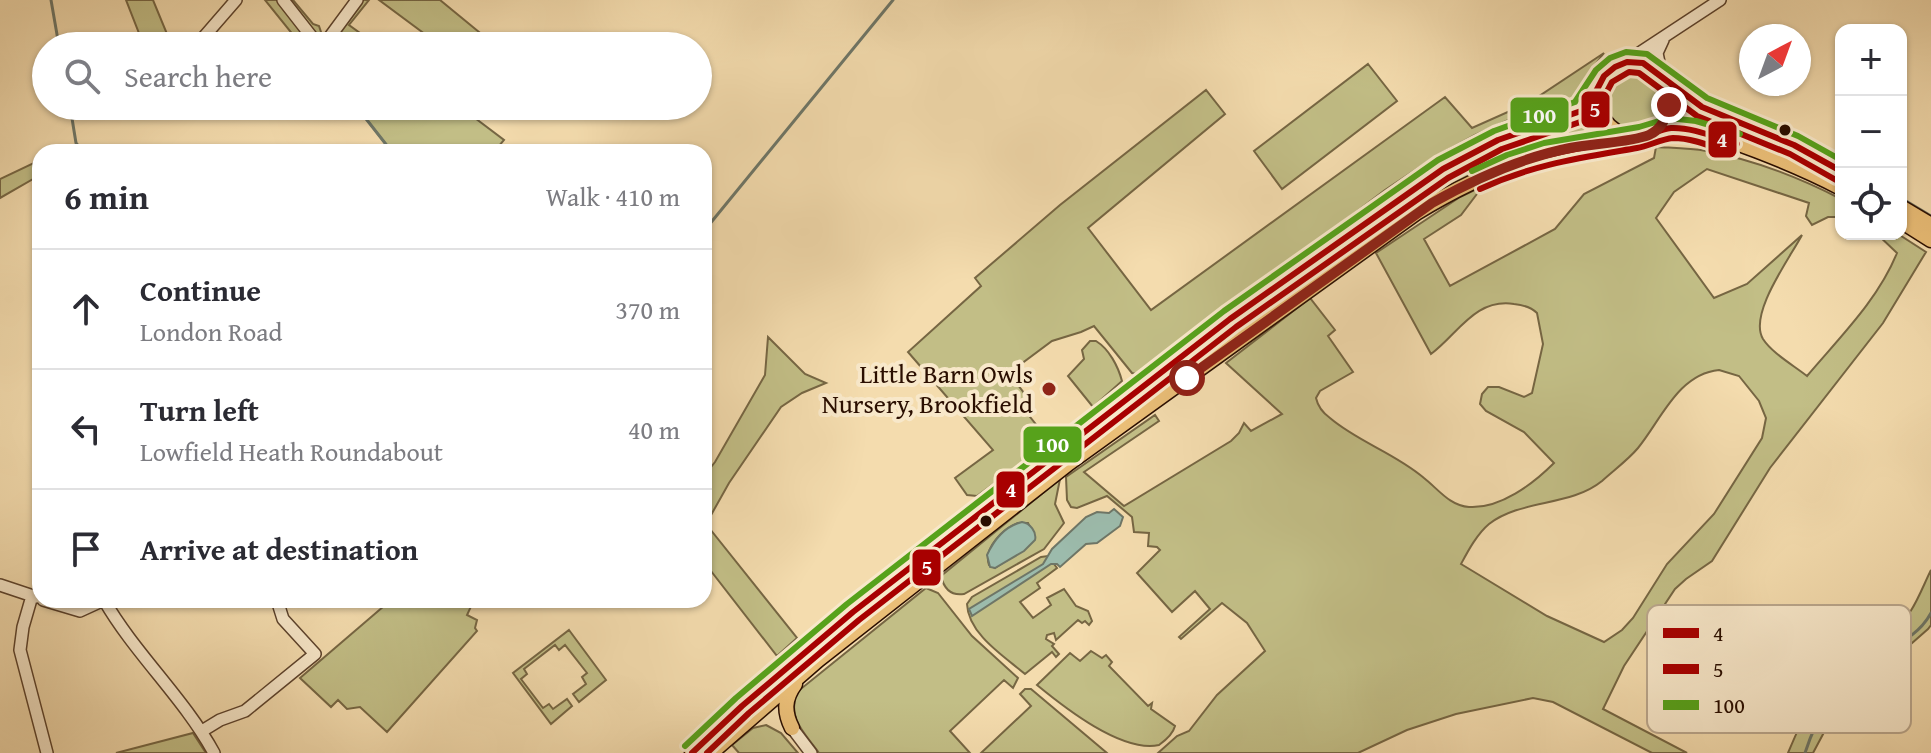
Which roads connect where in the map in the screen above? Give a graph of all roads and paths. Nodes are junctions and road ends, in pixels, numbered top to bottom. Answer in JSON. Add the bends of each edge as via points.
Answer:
{"nodes":[{"id":1,"x":236,"y":0,"type":"edge"},
{"id":2,"x":283,"y":0,"type":"edge"},
{"id":3,"x":357,"y":0,"type":"edge"},
{"id":4,"x":1720,"y":0,"type":"edge"},
{"id":5,"x":208,"y":32,"type":"edge"},
{"id":6,"x":308,"y":32,"type":"edge"},
{"id":7,"x":333,"y":32,"type":"edge"},
{"id":8,"x":1667,"y":37,"type":"junction"},
{"id":9,"x":1622,"y":64,"type":"junction"},
{"id":10,"x":1663,"y":78,"type":"junction"},
{"id":11,"x":1598,"y":86,"type":"junction"},
{"id":12,"x":1650,"y":134,"type":"junction"},
{"id":13,"x":1632,"y":138,"type":"junction"},
{"id":14,"x":1836,"y":168,"type":"edge"},
{"id":15,"x":1835,"y":185,"type":"edge"},
{"id":16,"x":1907,"y":211,"type":"edge"},
{"id":17,"x":1907,"y":225,"type":"edge"},
{"id":18,"x":1931,"y":225,"type":"edge"},
{"id":19,"x":1931,"y":240,"type":"edge"},
{"id":20,"x":0,"y":585,"type":"edge"},
{"id":21,"x":32,"y":596,"type":"edge"},
{"id":22,"x":33,"y":608,"type":"edge"},
{"id":23,"x":68,"y":608,"type":"edge"},
{"id":24,"x":90,"y":608,"type":"edge"},
{"id":25,"x":110,"y":608,"type":"edge"},
{"id":26,"x":280,"y":608,"type":"edge"},
{"id":27,"x":326,"y":645,"type":"dead end"},
{"id":28,"x":315,"y":654,"type":"junction"},
{"id":29,"x":818,"y":660,"type":"junction"},
{"id":30,"x":749,"y":718,"type":"junction"},
{"id":31,"x":792,"y":728,"type":"junction"},
{"id":32,"x":202,"y":731,"type":"junction"},
{"id":33,"x":47,"y":753,"type":"edge"},
{"id":34,"x":214,"y":753,"type":"edge"},
{"id":35,"x":692,"y":753,"type":"edge"},
{"id":36,"x":711,"y":753,"type":"edge"},
{"id":37,"x":811,"y":753,"type":"edge"}],
"edges":[{"from":1,"to":5,"type":"street"},
{"from":2,"to":6,"type":"street"},
{"from":3,"to":7,"type":"street"},
{"from":4,"to":8,"type":"street"},
{"from":8,"to":9,"type":"street"},
{"from":8,"to":10,"type":"street","via":[[1657,53]]},
{"from":9,"to":10,"type":"main road","via":[[1643,63]]},
{"from":9,"to":11,"type":"main road"},
{"from":10,"to":12,"type":"main road","via":[[1668,109]]},
{"from":10,"to":14,"type":"main road","via":[[1702,107]]},
{"from":11,"to":13,"type":"main road","via":[[1603,121]]},
{"from":11,"to":35,"type":"main road","via":[[1581,111],[1488,145],[1418,184],[1230,319],[853,612]]},
{"from":12,"to":13,"type":"main road"},
{"from":12,"to":15,"type":"main road","via":[[1670,128],[1694,131],[1760,152]]},
{"from":13,"to":29,"type":"main road","via":[[1521,161],[1416,213],[1069,463]]},
{"from":16,"to":18,"type":"main road"},
{"from":17,"to":19,"type":"main road"},
{"from":20,"to":21,"type":"street"},
{"from":22,"to":33,"type":"street","via":[[20,650]]},
{"from":23,"to":24,"type":"street"},
{"from":25,"to":32,"type":"street"},
{"from":26,"to":28,"type":"street","via":[[285,622]]},
{"from":27,"to":28,"type":"street"},
{"from":28,"to":32,"type":"street","via":[[245,711]]},
{"from":29,"to":30,"type":"main road"},
{"from":29,"to":31,"type":"main road","via":[[788,696],[786,713]]},
{"from":30,"to":31,"type":"main road","via":[[771,715]]},
{"from":30,"to":36,"type":"main road"},
{"from":31,"to":37,"type":"street"},
{"from":32,"to":34,"type":"street"}]}
